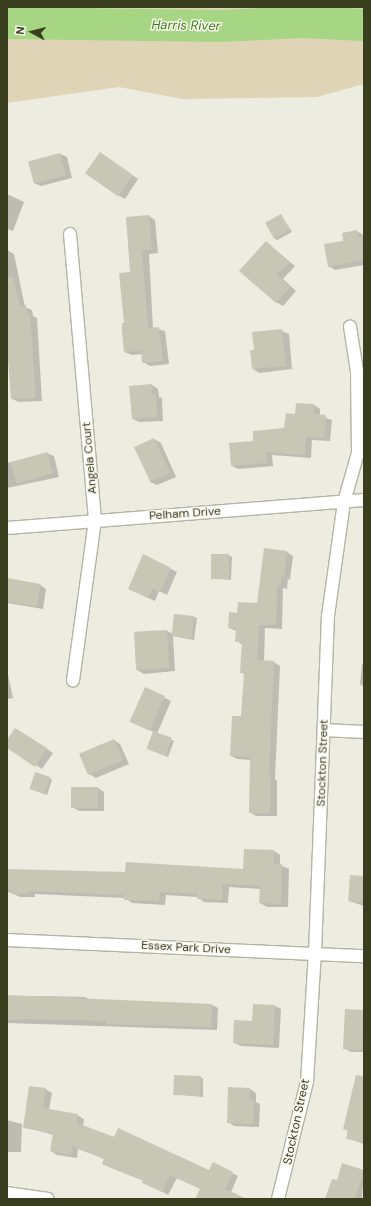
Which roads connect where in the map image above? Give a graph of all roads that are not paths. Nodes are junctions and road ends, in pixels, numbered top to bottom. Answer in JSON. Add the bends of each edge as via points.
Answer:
{"nodes":[{"id":1,"x":70,"y":234,"type":"dead end"},
{"id":2,"x":350,"y":327,"type":"dead end"},
{"id":3,"x":364,"y":500,"type":"edge"},
{"id":4,"x":344,"y":502,"type":"junction"},
{"id":5,"x":95,"y":520,"type":"junction"},
{"id":6,"x":7,"y":528,"type":"edge"},
{"id":7,"x":73,"y":681,"type":"dead end"},
{"id":8,"x":324,"y":730,"type":"junction"},
{"id":9,"x":364,"y":732,"type":"edge"},
{"id":10,"x":7,"y":940,"type":"edge"},
{"id":11,"x":315,"y":954,"type":"junction"},
{"id":12,"x":364,"y":956,"type":"edge"},
{"id":13,"x":7,"y":1193,"type":"edge"},
{"id":14,"x":48,"y":1199,"type":"edge"},
{"id":15,"x":278,"y":1199,"type":"edge"}],
"edges":[{"from":1,"to":5,"type":"street","name":"Angela Court"},
{"from":2,"to":4,"type":"street","name":"Stockton Street","via":[[357,371],[358,453]]},
{"from":3,"to":4,"type":"street","name":"Pelham Drive"},
{"from":4,"to":5,"type":"street","name":"Pelham Drive"},
{"from":4,"to":8,"type":"street","name":"Stockton Street","via":[[328,616]]},
{"from":5,"to":6,"type":"street","name":"Pelham Drive"},
{"from":5,"to":7,"type":"street","name":"Angela Court"},
{"from":8,"to":9,"type":"street"},
{"from":8,"to":11,"type":"street","name":"Stockton Street"},
{"from":10,"to":11,"type":"street","name":"Essex Park Drive"},
{"from":11,"to":12,"type":"street","name":"Essex Park Drive"},
{"from":11,"to":15,"type":"street","name":"Stockton Street","via":[[307,1082]]},
{"from":13,"to":14,"type":"street"}]}
